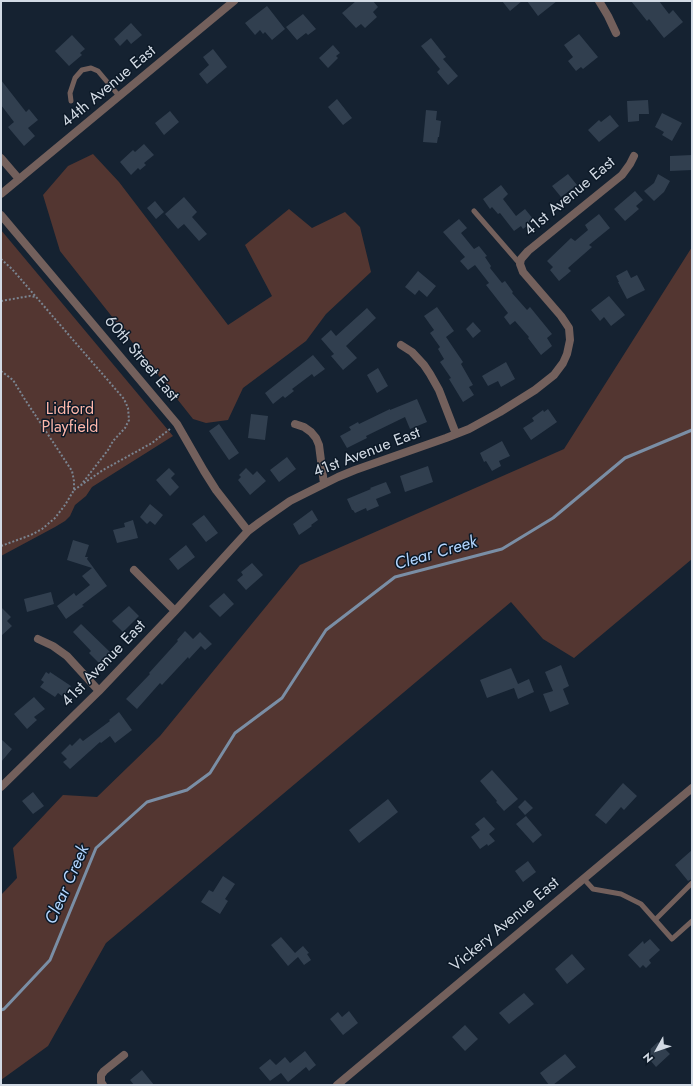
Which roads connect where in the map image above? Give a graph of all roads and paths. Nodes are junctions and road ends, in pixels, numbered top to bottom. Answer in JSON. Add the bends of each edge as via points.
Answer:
{"nodes":[{"id":1,"x":234,"y":1,"type":"edge"},
{"id":2,"x":599,"y":1,"type":"edge"},
{"id":3,"x":616,"y":32,"type":"dead end"},
{"id":4,"x":119,"y":96,"type":"junction"},
{"id":5,"x":71,"y":101,"type":"dead end"},
{"id":6,"x":634,"y":156,"type":"dead end"},
{"id":7,"x":1,"y":158,"type":"edge"},
{"id":8,"x":19,"y":179,"type":"junction"},
{"id":9,"x":1,"y":194,"type":"edge"},
{"id":10,"x":474,"y":211,"type":"dead end"},
{"id":11,"x":1,"y":215,"type":"edge"},
{"id":12,"x":1,"y":259,"type":"edge"},
{"id":13,"x":520,"y":264,"type":"junction"},
{"id":14,"x":37,"y":298,"type":"junction"},
{"id":15,"x":1,"y":301,"type":"edge"},
{"id":16,"x":401,"y":345,"type":"dead end"},
{"id":17,"x":1,"y":371,"type":"edge"},
{"id":18,"x":177,"y":424,"type":"junction"},
{"id":19,"x":296,"y":424,"type":"dead end"},
{"id":20,"x":456,"y":434,"type":"junction"},
{"id":21,"x":324,"y":484,"type":"junction"},
{"id":22,"x":81,"y":485,"type":"junction"},
{"id":23,"x":74,"y":490,"type":"junction"},
{"id":24,"x":248,"y":531,"type":"junction"},
{"id":25,"x":1,"y":546,"type":"edge"},
{"id":26,"x":134,"y":570,"type":"dead end"},
{"id":27,"x":175,"y":611,"type":"junction"},
{"id":28,"x":38,"y":639,"type":"dead end"},
{"id":29,"x":99,"y":690,"type":"junction"},
{"id":30,"x":1,"y":787,"type":"edge"},
{"id":31,"x":692,"y":788,"type":"edge"},
{"id":32,"x":583,"y":878,"type":"junction"},
{"id":33,"x":692,"y":883,"type":"edge"},
{"id":34,"x":655,"y":920,"type":"junction"},
{"id":35,"x":692,"y":921,"type":"edge"},
{"id":36,"x":124,"y":1055,"type":"dead end"},
{"id":37,"x":103,"y":1085,"type":"edge"},
{"id":38,"x":337,"y":1085,"type":"edge"}],
"edges":[{"from":1,"to":4,"type":"street","name":"44th Avenue East"},
{"from":2,"to":3,"type":"street"},
{"from":4,"to":5,"type":"lane","via":[[98,71],[91,68],[82,70],[75,78],[70,92]]},
{"from":4,"to":8,"type":"street","name":"44th Avenue East"},
{"from":6,"to":13,"type":"street","name":"41st Avenue East","via":[[622,174],[528,250]]},
{"from":7,"to":8,"type":"street"},
{"from":8,"to":9,"type":"street","name":"44th Avenue East"},
{"from":10,"to":13,"type":"lane"},
{"from":11,"to":18,"type":"street","name":"60th Street East"},
{"from":12,"to":14,"type":"path"},
{"from":13,"to":20,"type":"street","name":"41st Avenue East","via":[[523,272],[569,328],[567,354],[558,371],[542,384],[488,419]]},
{"from":14,"to":15,"type":"path","via":[[30,296]]},
{"from":14,"to":22,"type":"path","via":[[124,399],[128,408],[129,420],[125,428]]},
{"from":16,"to":20,"type":"street","via":[[412,352],[430,374]]},
{"from":17,"to":23,"type":"path","via":[[13,380],[72,472]]},
{"from":18,"to":22,"type":"path","via":[[152,443]]},
{"from":18,"to":24,"type":"street","name":"60th Street East","via":[[216,490]]},
{"from":19,"to":21,"type":"street","via":[[304,427],[316,438]]},
{"from":20,"to":21,"type":"street","name":"41st Avenue East","via":[[355,470]]},
{"from":21,"to":24,"type":"street","name":"41st Avenue East","via":[[280,507]]},
{"from":22,"to":23,"type":"path"},
{"from":23,"to":25,"type":"path","via":[[55,518],[42,529]]},
{"from":24,"to":27,"type":"street","name":"41st Avenue East"},
{"from":26,"to":27,"type":"street"},
{"from":27,"to":29,"type":"street","name":"41st Avenue East"},
{"from":28,"to":29,"type":"street","via":[[67,656]]},
{"from":29,"to":30,"type":"street","name":"41st Avenue East"},
{"from":31,"to":32,"type":"street","name":"Vickery Avenue East"},
{"from":32,"to":34,"type":"lane","via":[[593,889],[621,894],[641,904]]},
{"from":32,"to":38,"type":"street","name":"Vickery Avenue East"},
{"from":33,"to":34,"type":"lane"},
{"from":34,"to":35,"type":"lane","via":[[672,939]]},
{"from":36,"to":37,"type":"street","via":[[101,1075]]}]}
